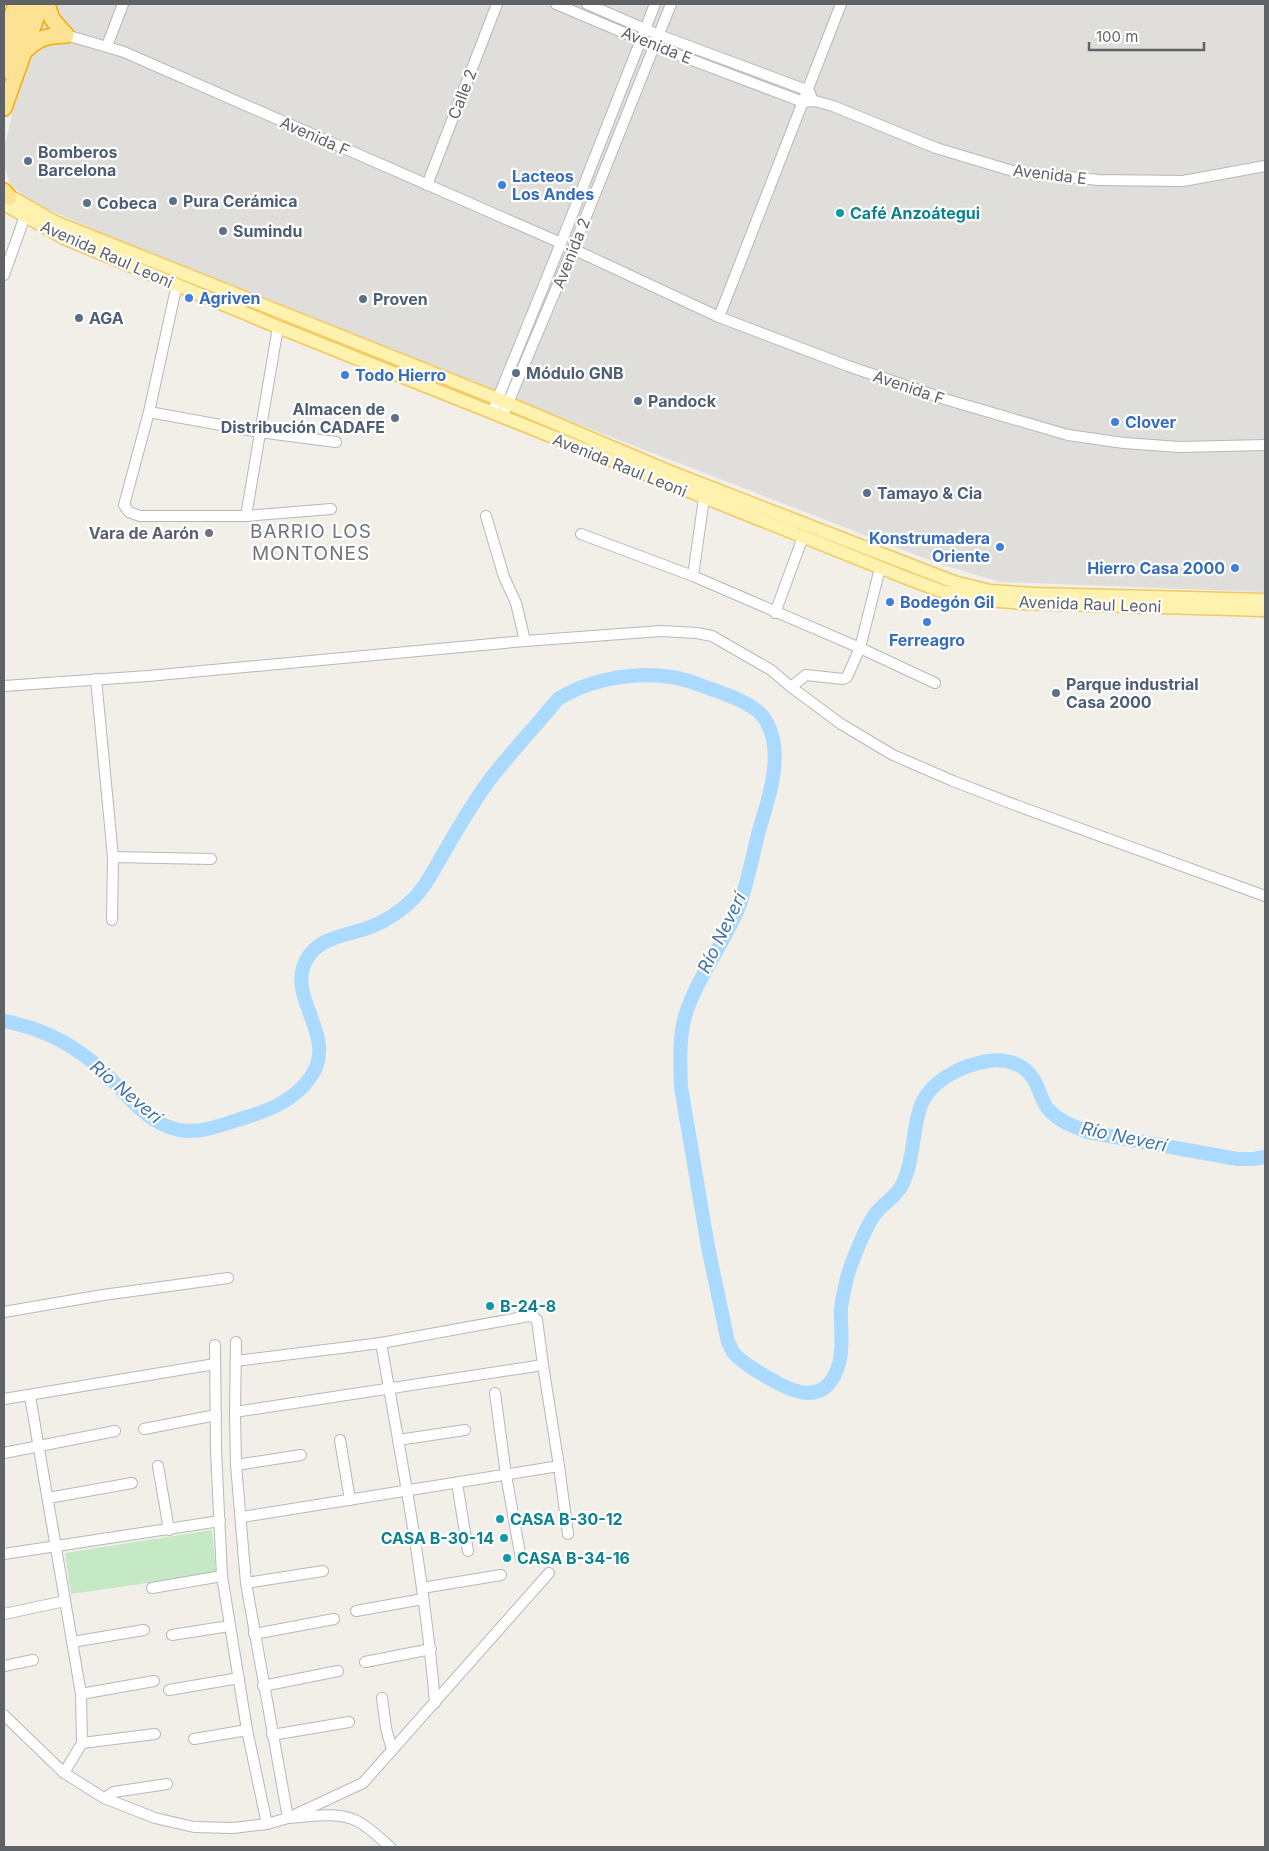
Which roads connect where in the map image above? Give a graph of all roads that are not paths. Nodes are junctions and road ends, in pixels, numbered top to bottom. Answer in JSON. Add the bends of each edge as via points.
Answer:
{"nodes":[{"id":1,"x":16,"y":4,"type":"edge"},
{"id":2,"x":28,"y":4,"type":"edge"},
{"id":3,"x":41,"y":4,"type":"edge"},
{"id":4,"x":47,"y":4,"type":"edge"},
{"id":5,"x":124,"y":4,"type":"edge"},
{"id":6,"x":497,"y":4,"type":"edge"},
{"id":7,"x":556,"y":4,"type":"edge"},
{"id":8,"x":587,"y":4,"type":"edge"},
{"id":9,"x":655,"y":4,"type":"edge"},
{"id":10,"x":671,"y":4,"type":"edge"},
{"id":11,"x":841,"y":4,"type":"edge"},
{"id":12,"x":645,"y":29,"type":"junction"},
{"id":13,"x":66,"y":35,"type":"junction"},
{"id":14,"x":659,"y":35,"type":"junction"},
{"id":15,"x":4,"y":39,"type":"edge"},
{"id":16,"x":641,"y":39,"type":"junction"},
{"id":17,"x":107,"y":46,"type":"junction"},
{"id":18,"x":655,"y":46,"type":"junction"},
{"id":19,"x":24,"y":52,"type":"junction"},
{"id":20,"x":4,"y":71,"type":"edge"},
{"id":21,"x":808,"y":91,"type":"junction"},
{"id":22,"x":815,"y":101,"type":"junction"},
{"id":23,"x":803,"y":102,"type":"junction"},
{"id":24,"x":4,"y":108,"type":"edge"},
{"id":25,"x":1265,"y":166,"type":"edge"},
{"id":26,"x":427,"y":185,"type":"junction"},
{"id":27,"x":5,"y":199,"type":"edge"},
{"id":28,"x":25,"y":216,"type":"junction"},
{"id":29,"x":561,"y":244,"type":"junction"},
{"id":30,"x":573,"y":248,"type":"junction"},
{"id":31,"x":4,"y":276,"type":"edge"},
{"id":32,"x":177,"y":284,"type":"junction"},
{"id":33,"x":720,"y":317,"type":"junction"},
{"id":34,"x":278,"y":327,"type":"junction"},
{"id":35,"x":503,"y":401,"type":"junction"},
{"id":36,"x":149,"y":412,"type":"junction"},
{"id":37,"x":497,"y":415,"type":"junction"},
{"id":38,"x":259,"y":432,"type":"junction"},
{"id":39,"x":336,"y":442,"type":"dead end"},
{"id":40,"x":1265,"y":444,"type":"edge"},
{"id":41,"x":704,"y":498,"type":"junction"},
{"id":42,"x":331,"y":509,"type":"dead end"},
{"id":43,"x":246,"y":516,"type":"junction"},
{"id":44,"x":486,"y":516,"type":"dead end"},
{"id":45,"x":581,"y":534,"type":"dead end"},
{"id":46,"x":803,"y":537,"type":"junction"},
{"id":47,"x":880,"y":568,"type":"junction"},
{"id":48,"x":693,"y":576,"type":"junction"},
{"id":49,"x":1265,"y":600,"type":"edge"},
{"id":50,"x":1265,"y":610,"type":"edge"},
{"id":51,"x":775,"y":613,"type":"junction"},
{"id":52,"x":525,"y":641,"type":"junction"},
{"id":53,"x":860,"y":648,"type":"junction"},
{"id":54,"x":96,"y":679,"type":"junction"},
{"id":55,"x":935,"y":683,"type":"dead end"},
{"id":56,"x":4,"y":686,"type":"edge"},
{"id":57,"x":791,"y":687,"type":"junction"},
{"id":58,"x":113,"y":857,"type":"junction"},
{"id":59,"x":211,"y":859,"type":"dead end"},
{"id":60,"x":1265,"y":896,"type":"edge"},
{"id":61,"x":112,"y":920,"type":"dead end"},
{"id":62,"x":228,"y":1278,"type":"dead end"},
{"id":63,"x":4,"y":1312,"type":"edge"},
{"id":64,"x":236,"y":1342,"type":"dead end"},
{"id":65,"x":381,"y":1343,"type":"junction"},
{"id":66,"x":215,"y":1345,"type":"dead end"},
{"id":67,"x":236,"y":1361,"type":"junction"},
{"id":68,"x":216,"y":1364,"type":"junction"},
{"id":69,"x":543,"y":1366,"type":"junction"},
{"id":70,"x":389,"y":1389,"type":"junction"},
{"id":71,"x":495,"y":1393,"type":"dead end"},
{"id":72,"x":30,"y":1396,"type":"junction"},
{"id":73,"x":4,"y":1400,"type":"edge"},
{"id":74,"x":234,"y":1412,"type":"junction"},
{"id":75,"x":216,"y":1415,"type":"junction"},
{"id":76,"x":144,"y":1429,"type":"dead end"},
{"id":77,"x":465,"y":1430,"type":"dead end"},
{"id":78,"x":116,"y":1432,"type":"dead end"},
{"id":79,"x":340,"y":1440,"type":"dead end"},
{"id":80,"x":398,"y":1440,"type":"junction"},
{"id":81,"x":38,"y":1447,"type":"junction"},
{"id":82,"x":4,"y":1453,"type":"edge"},
{"id":83,"x":300,"y":1455,"type":"dead end"},
{"id":84,"x":236,"y":1465,"type":"junction"},
{"id":85,"x":158,"y":1466,"type":"dead end"},
{"id":86,"x":559,"y":1466,"type":"junction"},
{"id":87,"x":506,"y":1475,"type":"junction"},
{"id":88,"x":132,"y":1483,"type":"dead end"},
{"id":89,"x":457,"y":1483,"type":"junction"},
{"id":90,"x":407,"y":1491,"type":"junction"},
{"id":91,"x":48,"y":1498,"type":"junction"},
{"id":92,"x":350,"y":1500,"type":"junction"},
{"id":93,"x":242,"y":1517,"type":"junction"},
{"id":94,"x":220,"y":1521,"type":"junction"},
{"id":95,"x":168,"y":1530,"type":"junction"},
{"id":96,"x":568,"y":1534,"type":"dead end"},
{"id":97,"x":56,"y":1547,"type":"junction"},
{"id":98,"x":468,"y":1551,"type":"dead end"},
{"id":99,"x":4,"y":1554,"type":"edge"},
{"id":100,"x":521,"y":1559,"type":"dead end"},
{"id":101,"x":323,"y":1571,"type":"dead end"},
{"id":102,"x":549,"y":1573,"type":"dead end"},
{"id":103,"x":501,"y":1575,"type":"dead end"},
{"id":104,"x":222,"y":1576,"type":"junction"},
{"id":105,"x":246,"y":1583,"type":"junction"},
{"id":106,"x":152,"y":1588,"type":"dead end"},
{"id":107,"x":422,"y":1593,"type":"junction"},
{"id":108,"x":65,"y":1601,"type":"junction"},
{"id":109,"x":356,"y":1611,"type":"dead end"},
{"id":110,"x":4,"y":1614,"type":"edge"},
{"id":111,"x":334,"y":1619,"type":"dead end"},
{"id":112,"x":229,"y":1626,"type":"junction"},
{"id":113,"x":144,"y":1630,"type":"dead end"},
{"id":114,"x":254,"y":1634,"type":"junction"},
{"id":115,"x":172,"y":1635,"type":"dead end"},
{"id":116,"x":72,"y":1642,"type":"junction"},
{"id":117,"x":431,"y":1648,"type":"junction"},
{"id":118,"x":33,"y":1660,"type":"dead end"},
{"id":119,"x":365,"y":1662,"type":"dead end"},
{"id":120,"x":4,"y":1666,"type":"edge"},
{"id":121,"x":338,"y":1671,"type":"dead end"},
{"id":122,"x":238,"y":1678,"type":"junction"},
{"id":123,"x":154,"y":1681,"type":"dead end"},
{"id":124,"x":263,"y":1686,"type":"junction"},
{"id":125,"x":169,"y":1690,"type":"dead end"},
{"id":126,"x":81,"y":1694,"type":"junction"},
{"id":127,"x":382,"y":1698,"type":"dead end"},
{"id":128,"x":435,"y":1703,"type":"junction"},
{"id":129,"x":4,"y":1715,"type":"edge"},
{"id":130,"x":350,"y":1722,"type":"dead end"},
{"id":131,"x":247,"y":1730,"type":"junction"},
{"id":132,"x":155,"y":1734,"type":"dead end"},
{"id":133,"x":272,"y":1735,"type":"junction"},
{"id":134,"x":194,"y":1739,"type":"dead end"},
{"id":135,"x":82,"y":1743,"type":"junction"},
{"id":136,"x":392,"y":1750,"type":"junction"},
{"id":137,"x":64,"y":1773,"type":"junction"},
{"id":138,"x":167,"y":1784,"type":"dead end"},
{"id":139,"x":104,"y":1798,"type":"junction"},
{"id":140,"x":288,"y":1818,"type":"junction"},
{"id":141,"x":267,"y":1824,"type":"junction"},
{"id":142,"x":390,"y":1847,"type":"edge"}],
"edges":[{"from":1,"to":15,"type":"highway"},
{"from":2,"to":20,"type":"highway"},
{"from":3,"to":19,"type":"highway"},
{"from":4,"to":13,"type":"highway","via":[[52,19]]},
{"from":5,"to":17,"type":"street"},
{"from":6,"to":26,"type":"street","name":"Calle 2"},
{"from":7,"to":16,"type":"street","name":"Avenida E"},
{"from":8,"to":12,"type":"street","name":"Avenida E"},
{"from":9,"to":12,"type":"street","name":"Avenida 2"},
{"from":10,"to":14,"type":"street","name":"Avenida 2"},
{"from":11,"to":21,"type":"street"},
{"from":12,"to":14,"type":"street","name":"Avenida E"},
{"from":12,"to":16,"type":"street","name":"Avenida 2"},
{"from":13,"to":17,"type":"street","name":"Avenida F"},
{"from":13,"to":19,"type":"highway","via":[[35,41]]},
{"from":14,"to":18,"type":"street","name":"Avenida 2"},
{"from":14,"to":21,"type":"street","name":"Avenida E"},
{"from":16,"to":18,"type":"street","name":"Avenida E"},
{"from":16,"to":29,"type":"street","name":"Avenida 2"},
{"from":17,"to":26,"type":"street","name":"Avenida F"},
{"from":18,"to":23,"type":"street","name":"Avenida E"},
{"from":18,"to":30,"type":"street","name":"Avenida 2"},
{"from":19,"to":24,"type":"highway"},
{"from":21,"to":22,"type":"street"},
{"from":21,"to":23,"type":"street"},
{"from":22,"to":23,"type":"street","name":"Avenida E"},
{"from":22,"to":25,"type":"street","name":"Avenida E","via":[[856,114],[936,148],[1016,172],[1099,180],[1183,181]]},
{"from":23,"to":33,"type":"street"},
{"from":26,"to":29,"type":"street","name":"Avenida F"},
{"from":27,"to":28,"type":"main road","name":"Avenida Raul Leoni"},
{"from":27,"to":35,"type":"main road","name":"Avenida Raul Leoni","via":[[55,222]]},
{"from":28,"to":31,"type":"street"},
{"from":28,"to":32,"type":"main road","name":"Avenida Raul Leoni","via":[[64,238]]},
{"from":29,"to":35,"type":"street","name":"Avenida 2"},
{"from":30,"to":33,"type":"street","name":"Avenida F"},
{"from":30,"to":35,"type":"street","name":"Avenida 2"},
{"from":32,"to":34,"type":"main road","name":"Avenida Raul Leoni"},
{"from":32,"to":36,"type":"street"},
{"from":33,"to":40,"type":"street","name":"Avenida F","via":[[948,400],[1068,435],[1180,447]]},
{"from":34,"to":37,"type":"main road","name":"Avenida Raul Leoni"},
{"from":34,"to":38,"type":"street"},
{"from":35,"to":37,"type":"street","name":"Avenida 2"},
{"from":35,"to":49,"type":"main road","name":"Avenida Raul Leoni","via":[[668,472],[954,582],[990,591]]},
{"from":36,"to":38,"type":"street"},
{"from":36,"to":43,"type":"street","via":[[124,505],[129,512],[140,516]]},
{"from":37,"to":41,"type":"main road","name":"Avenida Raul Leoni"},
{"from":38,"to":39,"type":"street"},
{"from":38,"to":43,"type":"street"},
{"from":41,"to":46,"type":"main road","name":"Avenida Raul Leoni"},
{"from":41,"to":48,"type":"street"},
{"from":42,"to":43,"type":"street"},
{"from":44,"to":52,"type":"street","via":[[504,577],[516,603]]},
{"from":45,"to":48,"type":"street"},
{"from":46,"to":47,"type":"main road","name":"Avenida Raul Leoni"},
{"from":46,"to":51,"type":"street"},
{"from":47,"to":50,"type":"main road","name":"Avenida Raul Leoni","via":[[944,592],[986,600]]},
{"from":47,"to":53,"type":"street"},
{"from":48,"to":51,"type":"street"},
{"from":51,"to":53,"type":"street"},
{"from":52,"to":54,"type":"street"},
{"from":52,"to":57,"type":"street","via":[[662,631],[698,633],[712,636],[771,670]]},
{"from":53,"to":55,"type":"street"},
{"from":53,"to":57,"type":"street","via":[[847,677],[806,675]]},
{"from":54,"to":56,"type":"street"},
{"from":54,"to":58,"type":"street"},
{"from":57,"to":60,"type":"street","via":[[841,724],[893,755],[1018,806]]},
{"from":58,"to":59,"type":"street"},
{"from":58,"to":61,"type":"street"},
{"from":62,"to":63,"type":"street"},
{"from":64,"to":67,"type":"street"},
{"from":65,"to":67,"type":"street"},
{"from":65,"to":69,"type":"street","via":[[529,1316],[537,1320]]},
{"from":65,"to":70,"type":"street"},
{"from":66,"to":68,"type":"street"},
{"from":67,"to":74,"type":"street"},
{"from":68,"to":72,"type":"street"},
{"from":68,"to":75,"type":"street"},
{"from":69,"to":70,"type":"street"},
{"from":69,"to":86,"type":"street"},
{"from":70,"to":74,"type":"street"},
{"from":70,"to":80,"type":"street"},
{"from":71,"to":87,"type":"street"},
{"from":72,"to":73,"type":"street"},
{"from":72,"to":81,"type":"street"},
{"from":74,"to":84,"type":"street"},
{"from":75,"to":76,"type":"street"},
{"from":75,"to":94,"type":"street"},
{"from":77,"to":80,"type":"street"},
{"from":78,"to":81,"type":"street"},
{"from":79,"to":92,"type":"street"},
{"from":80,"to":90,"type":"street"},
{"from":81,"to":82,"type":"street"},
{"from":81,"to":91,"type":"street"},
{"from":83,"to":84,"type":"street"},
{"from":84,"to":93,"type":"street"},
{"from":85,"to":95,"type":"street"},
{"from":86,"to":87,"type":"street"},
{"from":86,"to":96,"type":"street"},
{"from":87,"to":89,"type":"street"},
{"from":87,"to":100,"type":"street"},
{"from":88,"to":91,"type":"street"},
{"from":89,"to":90,"type":"street"},
{"from":89,"to":98,"type":"street"},
{"from":90,"to":92,"type":"street"},
{"from":90,"to":107,"type":"street"},
{"from":91,"to":97,"type":"street"},
{"from":92,"to":93,"type":"street"},
{"from":93,"to":105,"type":"street"},
{"from":94,"to":95,"type":"street"},
{"from":94,"to":104,"type":"street"},
{"from":95,"to":97,"type":"street"},
{"from":97,"to":99,"type":"street"},
{"from":97,"to":108,"type":"street"},
{"from":101,"to":105,"type":"street"},
{"from":102,"to":128,"type":"street"},
{"from":103,"to":107,"type":"street"},
{"from":104,"to":106,"type":"street"},
{"from":104,"to":112,"type":"street"},
{"from":105,"to":114,"type":"street"},
{"from":107,"to":109,"type":"street"},
{"from":107,"to":117,"type":"street"},
{"from":108,"to":110,"type":"street"},
{"from":108,"to":116,"type":"street"},
{"from":111,"to":114,"type":"street"},
{"from":112,"to":115,"type":"street"},
{"from":112,"to":122,"type":"street"},
{"from":113,"to":116,"type":"street"},
{"from":114,"to":124,"type":"street"},
{"from":116,"to":126,"type":"street"},
{"from":117,"to":119,"type":"street"},
{"from":117,"to":128,"type":"street"},
{"from":118,"to":120,"type":"street"},
{"from":121,"to":124,"type":"street"},
{"from":122,"to":125,"type":"street"},
{"from":122,"to":131,"type":"street"},
{"from":123,"to":126,"type":"street"},
{"from":124,"to":133,"type":"street"},
{"from":126,"to":135,"type":"street"},
{"from":127,"to":136,"type":"street"},
{"from":128,"to":136,"type":"street"},
{"from":129,"to":137,"type":"street"},
{"from":130,"to":133,"type":"street"},
{"from":131,"to":134,"type":"street"},
{"from":131,"to":141,"type":"street"},
{"from":132,"to":135,"type":"street"},
{"from":133,"to":140,"type":"street"},
{"from":135,"to":137,"type":"street"},
{"from":136,"to":140,"type":"street","via":[[363,1783]]},
{"from":137,"to":139,"type":"street"},
{"from":138,"to":139,"type":"street","via":[[114,1792]]},
{"from":139,"to":141,"type":"street","via":[[155,1818],[194,1827],[232,1828]]},
{"from":140,"to":141,"type":"street"},
{"from":140,"to":142,"type":"street","via":[[340,1816],[355,1820]]}]}
